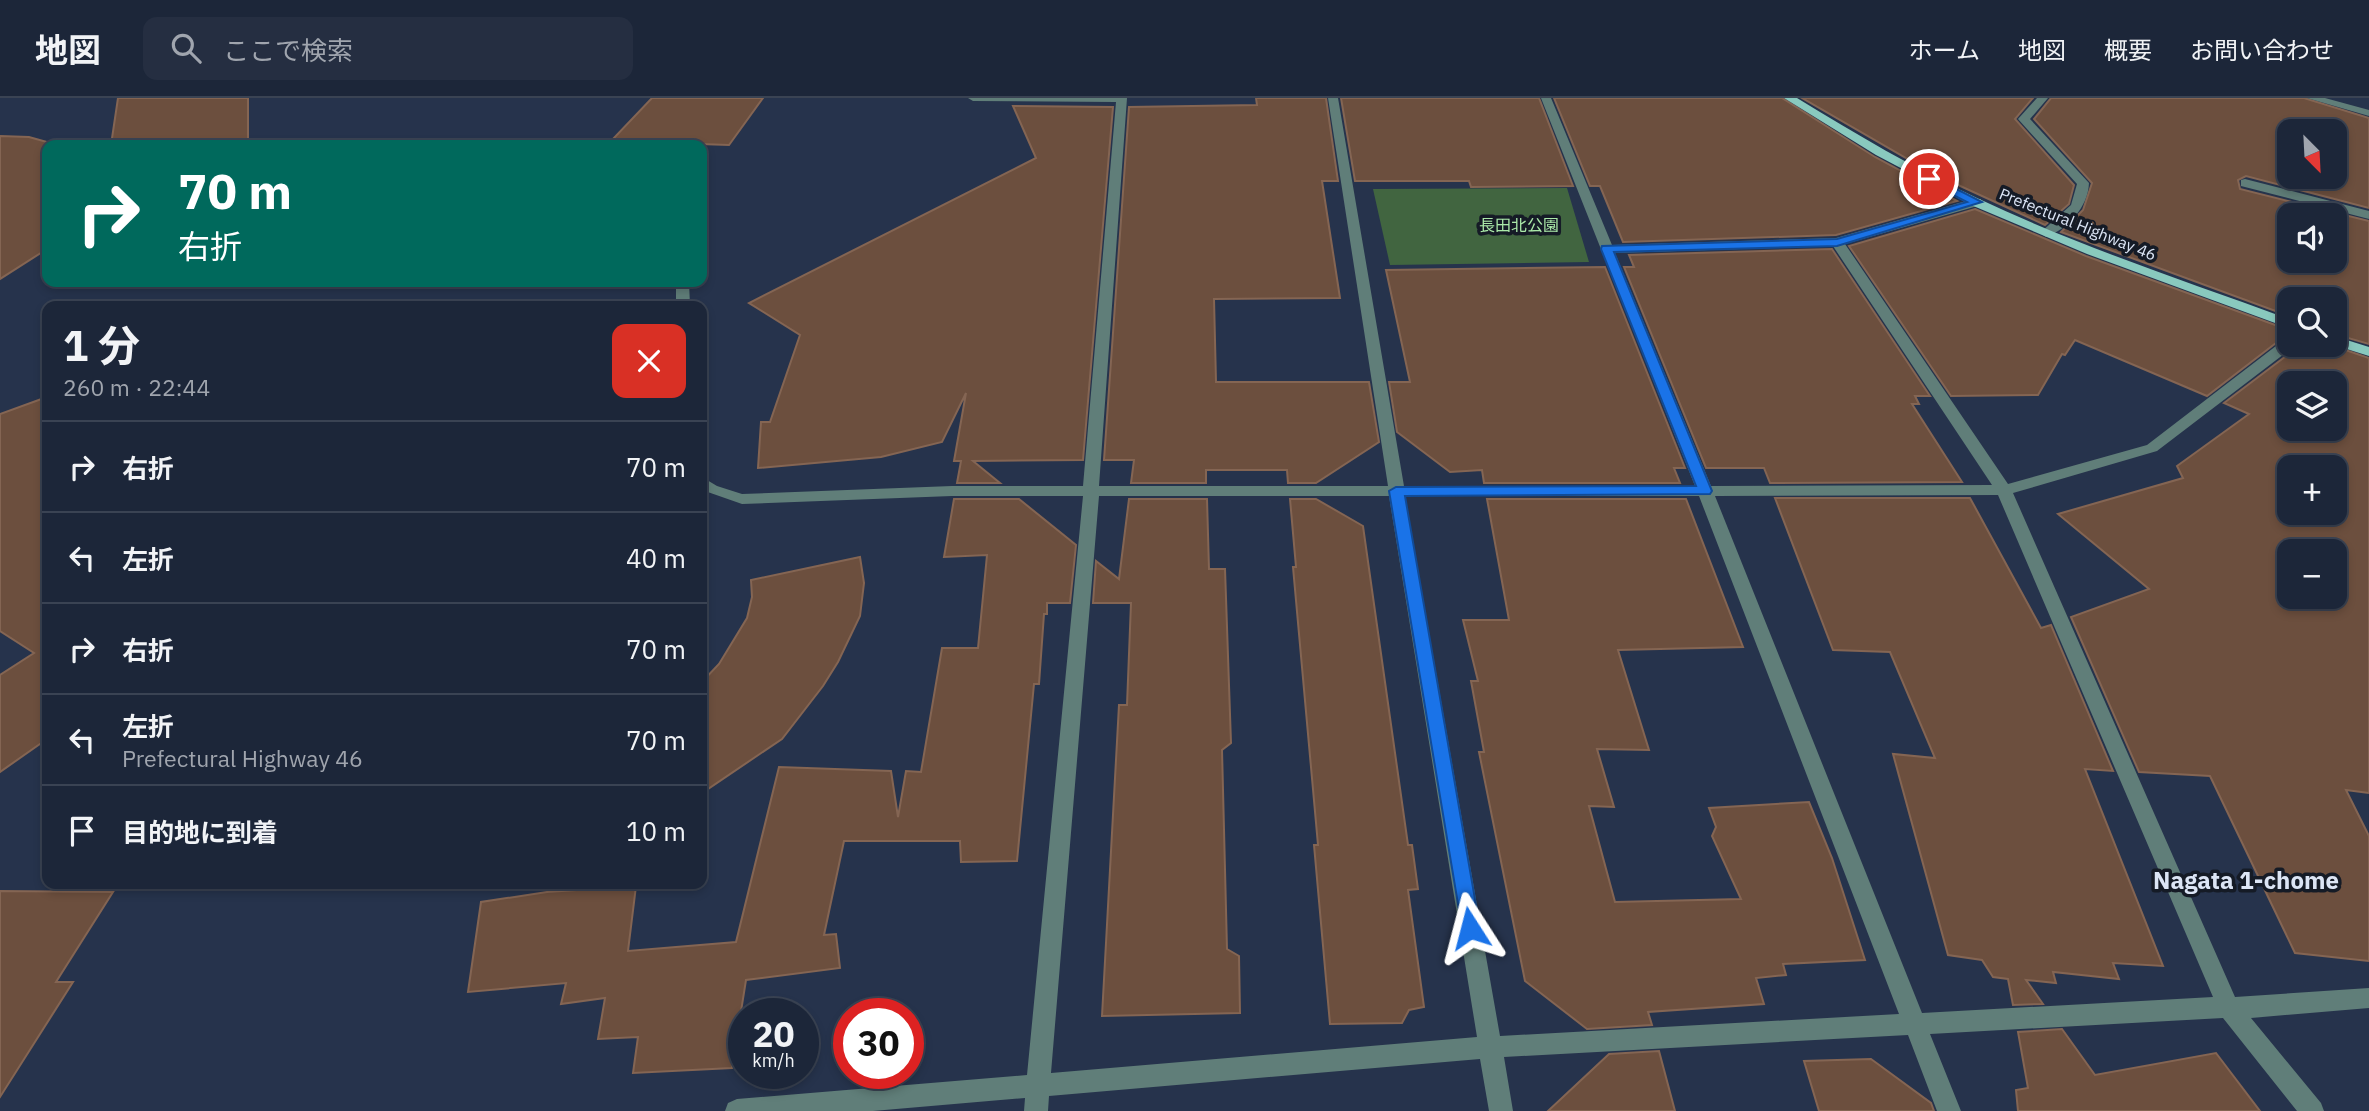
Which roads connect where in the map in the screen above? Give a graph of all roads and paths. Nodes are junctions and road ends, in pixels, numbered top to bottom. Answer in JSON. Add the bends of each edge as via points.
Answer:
{"nodes":[{"id":1,"x":973,"y":98,"type":"edge"},
{"id":2,"x":1333,"y":98,"type":"edge"},
{"id":3,"x":1546,"y":98,"type":"edge"},
{"id":4,"x":1788,"y":98,"type":"edge"},
{"id":5,"x":2043,"y":98,"type":"edge"},
{"id":6,"x":2312,"y":98,"type":"edge"},
{"id":7,"x":1121,"y":99,"type":"edge"},
{"id":8,"x":2369,"y":113,"type":"edge"},
{"id":9,"x":2245,"y":183,"type":"dead end"},
{"id":10,"x":1977,"y":202,"type":"junction"},
{"id":11,"x":2369,"y":215,"type":"edge"},
{"id":12,"x":2046,"y":233,"type":"junction"},
{"id":13,"x":1837,"y":242,"type":"junction"},
{"id":14,"x":1606,"y":249,"type":"junction"},
{"id":15,"x":2277,"y":320,"type":"edge"},
{"id":16,"x":2347,"y":344,"type":"edge"},
{"id":17,"x":2369,"y":352,"type":"edge"},
{"id":18,"x":2277,"y":353,"type":"edge"},
{"id":19,"x":707,"y":486,"type":"edge"},
{"id":20,"x":1091,"y":490,"type":"junction"},
{"id":21,"x":2004,"y":490,"type":"junction"},
{"id":22,"x":1396,"y":491,"type":"junction"},
{"id":23,"x":1705,"y":491,"type":"junction"},
{"id":24,"x":2369,"y":998,"type":"edge"},
{"id":25,"x":2228,"y":1007,"type":"junction"},
{"id":26,"x":1915,"y":1023,"type":"junction"},
{"id":27,"x":1490,"y":1047,"type":"junction"},
{"id":28,"x":1038,"y":1084,"type":"junction"},
{"id":29,"x":737,"y":1111,"type":"edge"},
{"id":30,"x":1036,"y":1111,"type":"edge"},
{"id":31,"x":1501,"y":1111,"type":"edge"},
{"id":32,"x":1949,"y":1111,"type":"edge"},
{"id":33,"x":2312,"y":1111,"type":"edge"}],
"edges":[{"from":1,"to":7,"type":"street"},
{"from":2,"to":22,"type":"street"},
{"from":3,"to":14,"type":"street"},
{"from":4,"to":10,"type":"main road","name":"Prefectural Highway 46"},
{"from":5,"to":12,"type":"street","via":[[2024,119],[2083,183],[2084,194],[2078,206]]},
{"from":6,"to":8,"type":"street"},
{"from":7,"to":20,"type":"street"},
{"from":9,"to":11,"type":"street"},
{"from":10,"to":12,"type":"main road","name":"Prefectural Highway 46"},
{"from":10,"to":13,"type":"street"},
{"from":12,"to":15,"type":"main road","name":"Prefectural Highway 46"},
{"from":13,"to":14,"type":"street"},
{"from":13,"to":21,"type":"street"},
{"from":14,"to":23,"type":"street"},
{"from":16,"to":17,"type":"main road"},
{"from":18,"to":21,"type":"street","via":[[2152,448]]},
{"from":19,"to":20,"type":"street","via":[[742,499]]},
{"from":20,"to":22,"type":"street"},
{"from":20,"to":28,"type":"street"},
{"from":21,"to":23,"type":"street"},
{"from":21,"to":25,"type":"street"},
{"from":22,"to":23,"type":"street"},
{"from":22,"to":27,"type":"street"},
{"from":23,"to":26,"type":"street"},
{"from":24,"to":25,"type":"street"},
{"from":25,"to":26,"type":"street"},
{"from":25,"to":33,"type":"street"},
{"from":26,"to":27,"type":"street"},
{"from":26,"to":32,"type":"street"},
{"from":27,"to":28,"type":"street"},
{"from":27,"to":31,"type":"street"},
{"from":28,"to":29,"type":"street"},
{"from":28,"to":30,"type":"street"}]}
